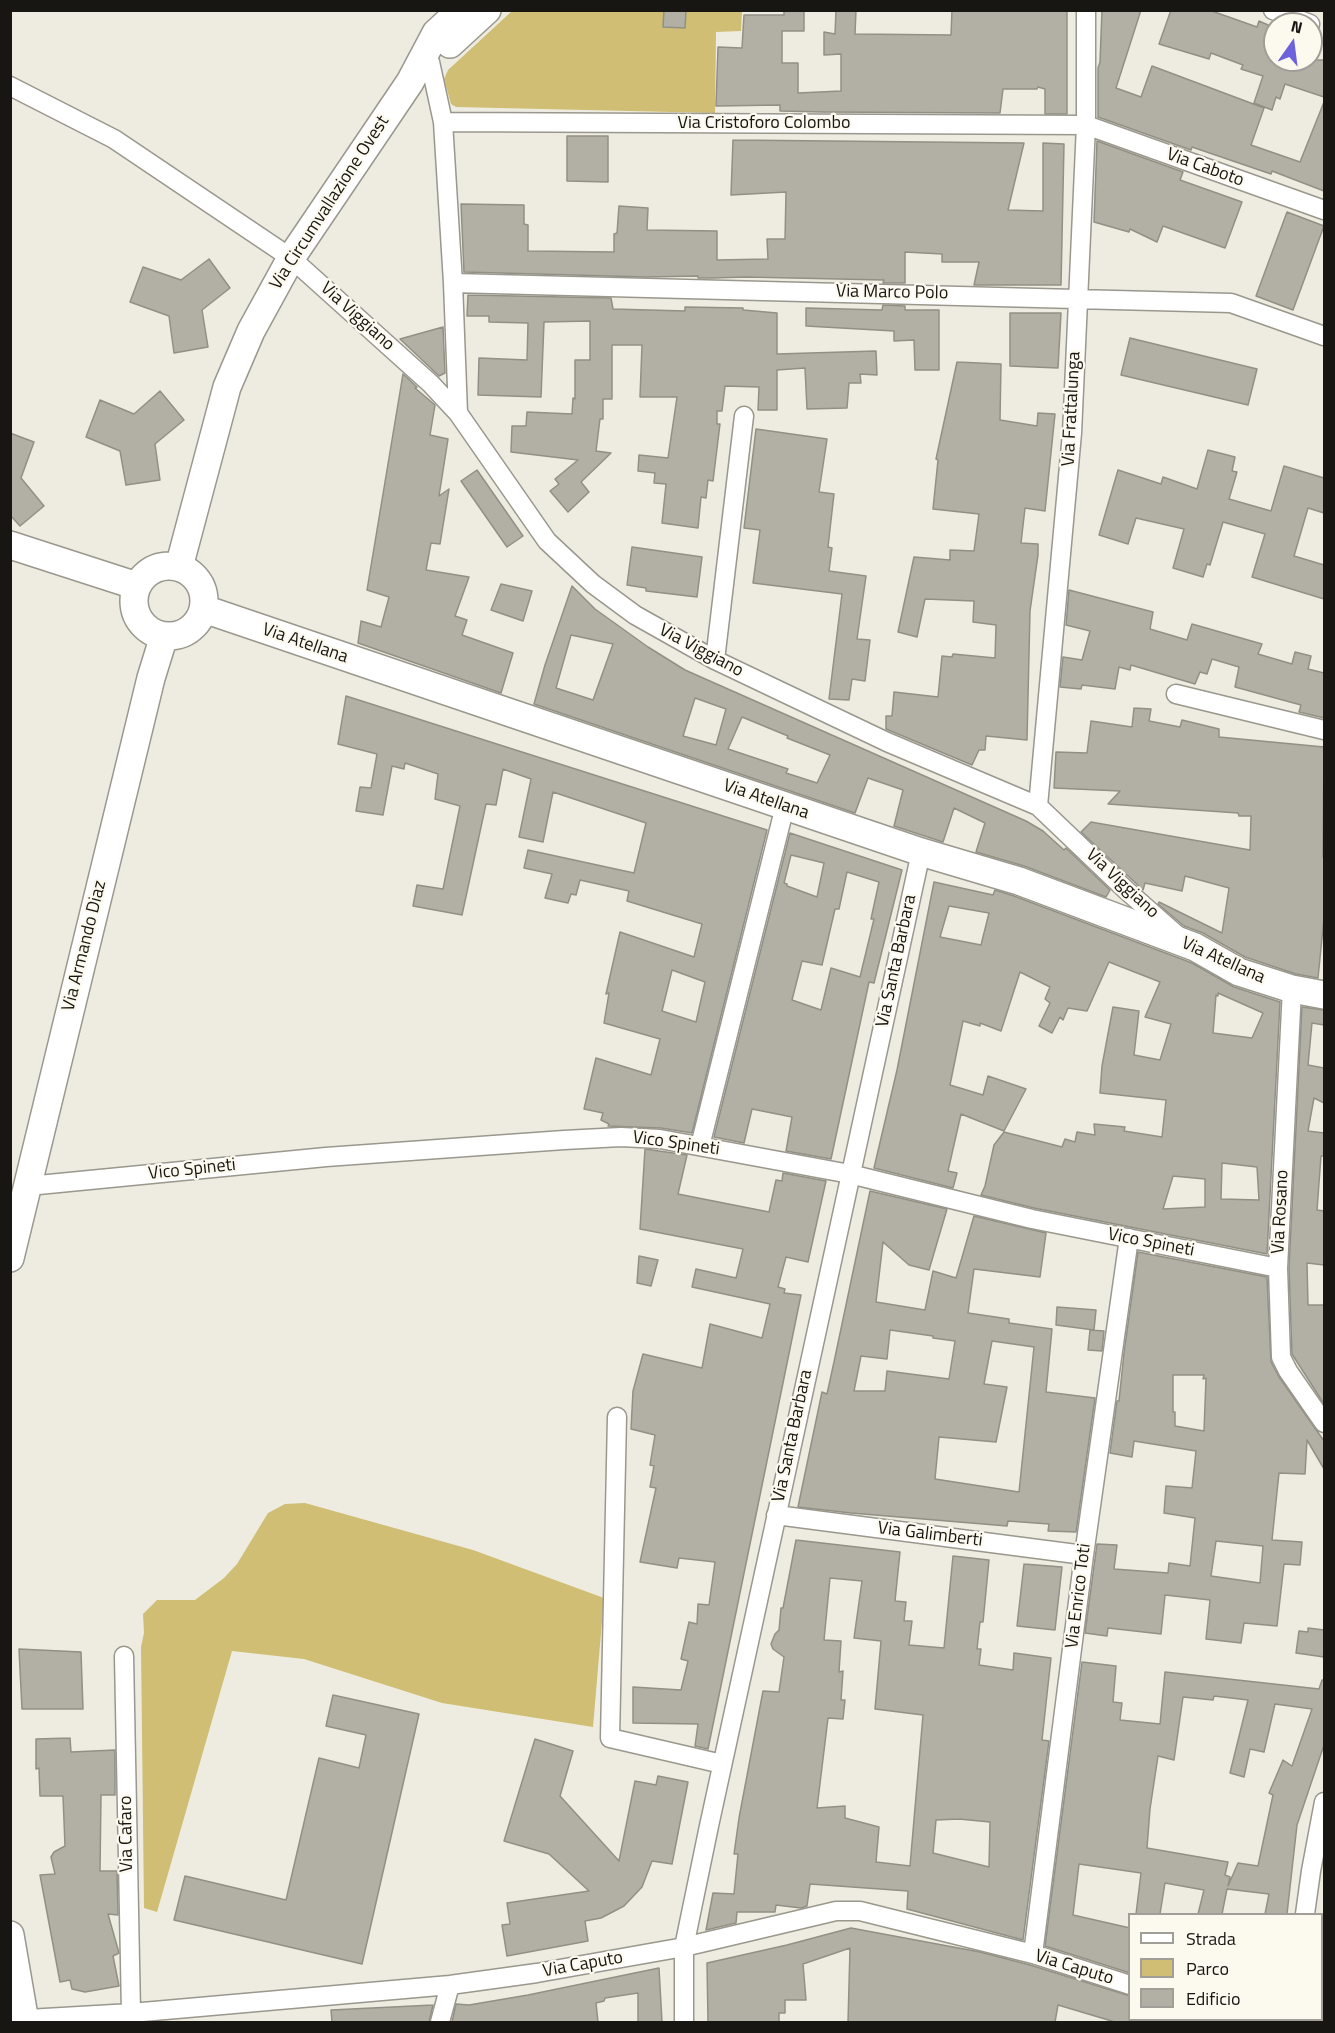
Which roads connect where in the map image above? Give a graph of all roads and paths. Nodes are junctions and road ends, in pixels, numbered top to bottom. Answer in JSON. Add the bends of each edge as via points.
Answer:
{"nodes":[{"id":1,"x":461,"y":10,"type":"edge"},
{"id":2,"x":487,"y":10,"type":"edge"},
{"id":3,"x":1086,"y":10,"type":"edge"},
{"id":4,"x":438,"y":22,"type":"edge"},
{"id":5,"x":430,"y":62,"type":"junction"},
{"id":6,"x":410,"y":82,"type":"junction"},
{"id":7,"x":10,"y":86,"type":"edge"},
{"id":8,"x":443,"y":122,"type":"junction"},
{"id":9,"x":1086,"y":125,"type":"junction"},
{"id":10,"x":1324,"y":210,"type":"edge"},
{"id":11,"x":291,"y":258,"type":"junction"},
{"id":12,"x":453,"y":283,"type":"junction"},
{"id":13,"x":1077,"y":298,"type":"junction"},
{"id":14,"x":1324,"y":336,"type":"edge"},
{"id":15,"x":458,"y":413,"type":"junction"},
{"id":16,"x":744,"y":416,"type":"dead end"},
{"id":17,"x":10,"y":545,"type":"edge"},
{"id":18,"x":179,"y":567,"type":"junction"},
{"id":19,"x":137,"y":586,"type":"junction"},
{"id":20,"x":204,"y":609,"type":"junction"},
{"id":21,"x":164,"y":636,"type":"junction"},
{"id":22,"x":715,"y":660,"type":"junction"},
{"id":23,"x":1176,"y":694,"type":"dead end"},
{"id":24,"x":1324,"y":730,"type":"edge"},
{"id":25,"x":785,"y":806,"type":"junction"},
{"id":26,"x":1038,"y":806,"type":"junction"},
{"id":27,"x":921,"y":852,"type":"junction"},
{"id":28,"x":1187,"y":944,"type":"junction"},
{"id":29,"x":1292,"y":989,"type":"junction"},
{"id":30,"x":1324,"y":994,"type":"edge"},
{"id":31,"x":700,"y":1146,"type":"junction"},
{"id":32,"x":850,"y":1174,"type":"junction"},
{"id":33,"x":28,"y":1186,"type":"junction"},
{"id":34,"x":1129,"y":1238,"type":"junction"},
{"id":35,"x":10,"y":1258,"type":"edge"},
{"id":36,"x":1278,"y":1268,"type":"junction"},
{"id":37,"x":617,"y":1417,"type":"dead end"},
{"id":38,"x":1324,"y":1423,"type":"edge"},
{"id":39,"x":776,"y":1515,"type":"junction"},
{"id":40,"x":1084,"y":1555,"type":"junction"},
{"id":41,"x":124,"y":1656,"type":"dead end"},
{"id":42,"x":722,"y":1764,"type":"junction"},
{"id":43,"x":1324,"y":1802,"type":"edge"},
{"id":44,"x":1316,"y":1891,"type":"edge"},
{"id":45,"x":1305,"y":1913,"type":"edge"},
{"id":46,"x":10,"y":1935,"type":"edge"},
{"id":47,"x":684,"y":1947,"type":"junction"},
{"id":48,"x":1033,"y":1954,"type":"junction"},
{"id":49,"x":1128,"y":1984,"type":"edge"},
{"id":50,"x":450,"y":1985,"type":"junction"},
{"id":51,"x":131,"y":2013,"type":"junction"},
{"id":52,"x":192,"y":2015,"type":"edge"},
{"id":53,"x":20,"y":2020,"type":"edge"},
{"id":54,"x":440,"y":2022,"type":"edge"},
{"id":55,"x":684,"y":2022,"type":"edge"}],
"edges":[{"from":1,"to":4,"type":"main road","name":"Via Circumvallazione Ovest"},
{"from":2,"to":5,"type":"main road","name":"Via Circumvallazione Ovest"},
{"from":3,"to":9,"type":"street","name":"Via Frattalunga"},
{"from":4,"to":6,"type":"main road","name":"Via Circumvallazione Ovest"},
{"from":5,"to":6,"type":"main road","name":"Via Circumvallazione Ovest"},
{"from":5,"to":8,"type":"street"},
{"from":6,"to":11,"type":"main road","name":"Via Circumvallazione Ovest"},
{"from":7,"to":11,"type":"street","name":"Via Viggiano","via":[[114,140]]},
{"from":8,"to":9,"type":"street","name":"Via Cristoforo Colombo"},
{"from":8,"to":12,"type":"street"},
{"from":9,"to":10,"type":"street","name":"Via Caboto"},
{"from":9,"to":13,"type":"street","name":"Via Frattalunga"},
{"from":11,"to":15,"type":"street","name":"Via Viggiano"},
{"from":11,"to":18,"type":"main road","name":"Via Circumvallazione Ovest","via":[[251,331],[228,387]]},
{"from":12,"to":13,"type":"street","name":"Via Marco Polo"},
{"from":12,"to":15,"type":"street"},
{"from":13,"to":14,"type":"street","name":"Via Marco Polo","via":[[1232,303]]},
{"from":13,"to":26,"type":"street","name":"Via Frattalunga","via":[[1072,433]]},
{"from":15,"to":22,"type":"street","name":"Via Viggiano","via":[[547,541],[593,584],[635,615]]},
{"from":16,"to":22,"type":"street"},
{"from":17,"to":19,"type":"main road"},
{"from":18,"to":19,"type":"main road","via":[[155,569]]},
{"from":18,"to":20,"type":"main road","via":[[200,583]]},
{"from":19,"to":21,"type":"main road","via":[[136,612],[142,623]]},
{"from":20,"to":21,"type":"main road","via":[[193,627]]},
{"from":20,"to":25,"type":"main road","name":"Via Atellana"},
{"from":21,"to":33,"type":"main road","name":"Via Armando Diaz"},
{"from":22,"to":26,"type":"street","name":"Via Viggiano","via":[[887,742]]},
{"from":23,"to":24,"type":"street"},
{"from":25,"to":27,"type":"main road","name":"Via Atellana"},
{"from":25,"to":31,"type":"street"},
{"from":26,"to":28,"type":"street","name":"Via Viggiano"},
{"from":27,"to":28,"type":"main road","name":"Via Atellana","via":[[1019,881]]},
{"from":27,"to":32,"type":"street","name":"Via Santa Barbara"},
{"from":28,"to":29,"type":"main road","name":"Via Atellana","via":[[1239,972]]},
{"from":29,"to":30,"type":"main road","name":"Via Atellana"},
{"from":29,"to":36,"type":"street","name":"Via Rosano"},
{"from":31,"to":32,"type":"street","name":"Vico Spineti"},
{"from":31,"to":33,"type":"street","name":"Vico Spineti","via":[[660,1138],[564,1140],[326,1157]]},
{"from":32,"to":34,"type":"street","name":"Vico Spineti","via":[[1032,1219]]},
{"from":32,"to":39,"type":"street","name":"Via Santa Barbara"},
{"from":33,"to":35,"type":"main road","name":"Via Armando Diaz"},
{"from":34,"to":36,"type":"street","name":"Vico Spineti"},
{"from":34,"to":40,"type":"street","name":"Via Enrico Toti"},
{"from":36,"to":38,"type":"street","name":"Via Rosano","via":[[1281,1357]]},
{"from":37,"to":42,"type":"street","via":[[610,1738]]},
{"from":39,"to":40,"type":"street","name":"Via Galimberti"},
{"from":39,"to":42,"type":"street","name":"Via Santa Barbara"},
{"from":40,"to":48,"type":"street","name":"Via Enrico Toti"},
{"from":41,"to":51,"type":"street","name":"Via Cafaro"},
{"from":42,"to":47,"type":"street","name":"Via Santa Barbara"},
{"from":43,"to":44,"type":"street"},
{"from":44,"to":45,"type":"street"},
{"from":46,"to":53,"type":"main road"},
{"from":47,"to":48,"type":"street","name":"Via Caputo","via":[[836,1911],[860,1911]]},
{"from":47,"to":50,"type":"street","name":"Via Caputo"},
{"from":47,"to":55,"type":"street","name":"Via Santa Barbara"},
{"from":48,"to":49,"type":"street","name":"Via Caputo"},
{"from":50,"to":52,"type":"street","name":"Via Caputo"},
{"from":50,"to":54,"type":"street"},
{"from":51,"to":52,"type":"street","name":"Via Caputo"},
{"from":51,"to":53,"type":"street","name":"Via Caputo"}]}
